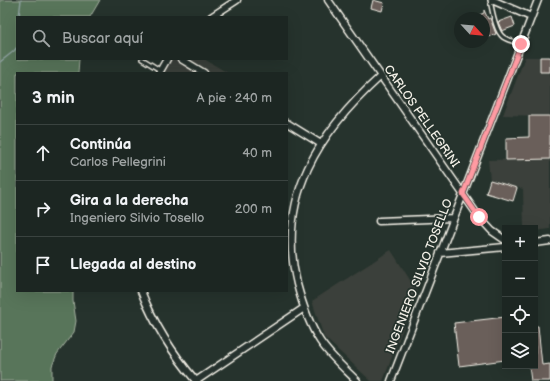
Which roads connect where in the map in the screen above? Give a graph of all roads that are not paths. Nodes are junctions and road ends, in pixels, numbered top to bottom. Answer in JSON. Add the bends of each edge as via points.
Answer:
{"nodes":[{"id":1,"x":238,"y":0,"type":"edge"},
{"id":2,"x":328,"y":0,"type":"edge"},
{"id":3,"x":491,"y":0,"type":"edge"},
{"id":4,"x":538,"y":0,"type":"edge"},
{"id":5,"x":213,"y":16,"type":"edge"},
{"id":6,"x":531,"y":17,"type":"junction"},
{"id":7,"x":521,"y":44,"type":"junction"},
{"id":8,"x":144,"y":60,"type":"edge"},
{"id":9,"x":166,"y":60,"type":"edge"},
{"id":10,"x":183,"y":60,"type":"edge"},
{"id":11,"x":160,"y":71,"type":"edge"},
{"id":12,"x":202,"y":72,"type":"edge"},
{"id":13,"x":381,"y":76,"type":"junction"},
{"id":14,"x":288,"y":124,"type":"edge"},
{"id":15,"x":321,"y":144,"type":"junction"},
{"id":16,"x":463,"y":194,"type":"junction"},
{"id":17,"x":453,"y":218,"type":"junction"},
{"id":18,"x":379,"y":221,"type":"dead end"},
{"id":19,"x":289,"y":223,"type":"edge"},
{"id":20,"x":502,"y":238,"type":"edge"},
{"id":21,"x":550,"y":241,"type":"edge"},
{"id":22,"x":538,"y":243,"type":"edge"},
{"id":23,"x":502,"y":247,"type":"edge"},
{"id":24,"x":440,"y":253,"type":"junction"},
{"id":25,"x":141,"y":292,"type":"edge"},
{"id":26,"x":304,"y":308,"type":"junction"},
{"id":27,"x":196,"y":381,"type":"edge"},
{"id":28,"x":357,"y":381,"type":"edge"},
{"id":29,"x":391,"y":381,"type":"edge"}],
"edges":[{"from":1,"to":5,"type":"street"},
{"from":2,"to":13,"type":"street","name":"CARLOS PELLEGRINI"},
{"from":3,"to":6,"type":"street"},
{"from":3,"to":7,"type":"lane","via":[[500,34]]},
{"from":4,"to":6,"type":"street","name":"INGENIERO SILVIO TOSELLO"},
{"from":6,"to":7,"type":"street","name":"INGENIERO SILVIO TOSELLO"},
{"from":7,"to":16,"type":"street","name":"INGENIERO SILVIO TOSELLO"},
{"from":8,"to":11,"type":"lane"},
{"from":9,"to":11,"type":"street"},
{"from":10,"to":12,"type":"street"},
{"from":13,"to":15,"type":"street","via":[[343,113]]},
{"from":13,"to":16,"type":"street","name":"CARLOS PELLEGRINI"},
{"from":14,"to":15,"type":"street"},
{"from":15,"to":19,"type":"street","via":[[304,178]]},
{"from":16,"to":17,"type":"street","name":"INGENIERO SILVIO TOSELLO"},
{"from":16,"to":20,"type":"street","name":"CARLOS PELLEGRINI","via":[[485,225]]},
{"from":17,"to":18,"type":"street"},
{"from":17,"to":24,"type":"street","name":"INGENIERO SILVIO TOSELLO"},
{"from":19,"to":26,"type":"street","via":[[295,275]]},
{"from":21,"to":22,"type":"street"},
{"from":23,"to":24,"type":"street"},
{"from":24,"to":29,"type":"street","name":"INGENIERO SILVIO TOSELLO"},
{"from":25,"to":27,"type":"street","via":[[167,343]]},
{"from":26,"to":27,"type":"street"},
{"from":26,"to":28,"type":"street","via":[[319,340]]}]}
